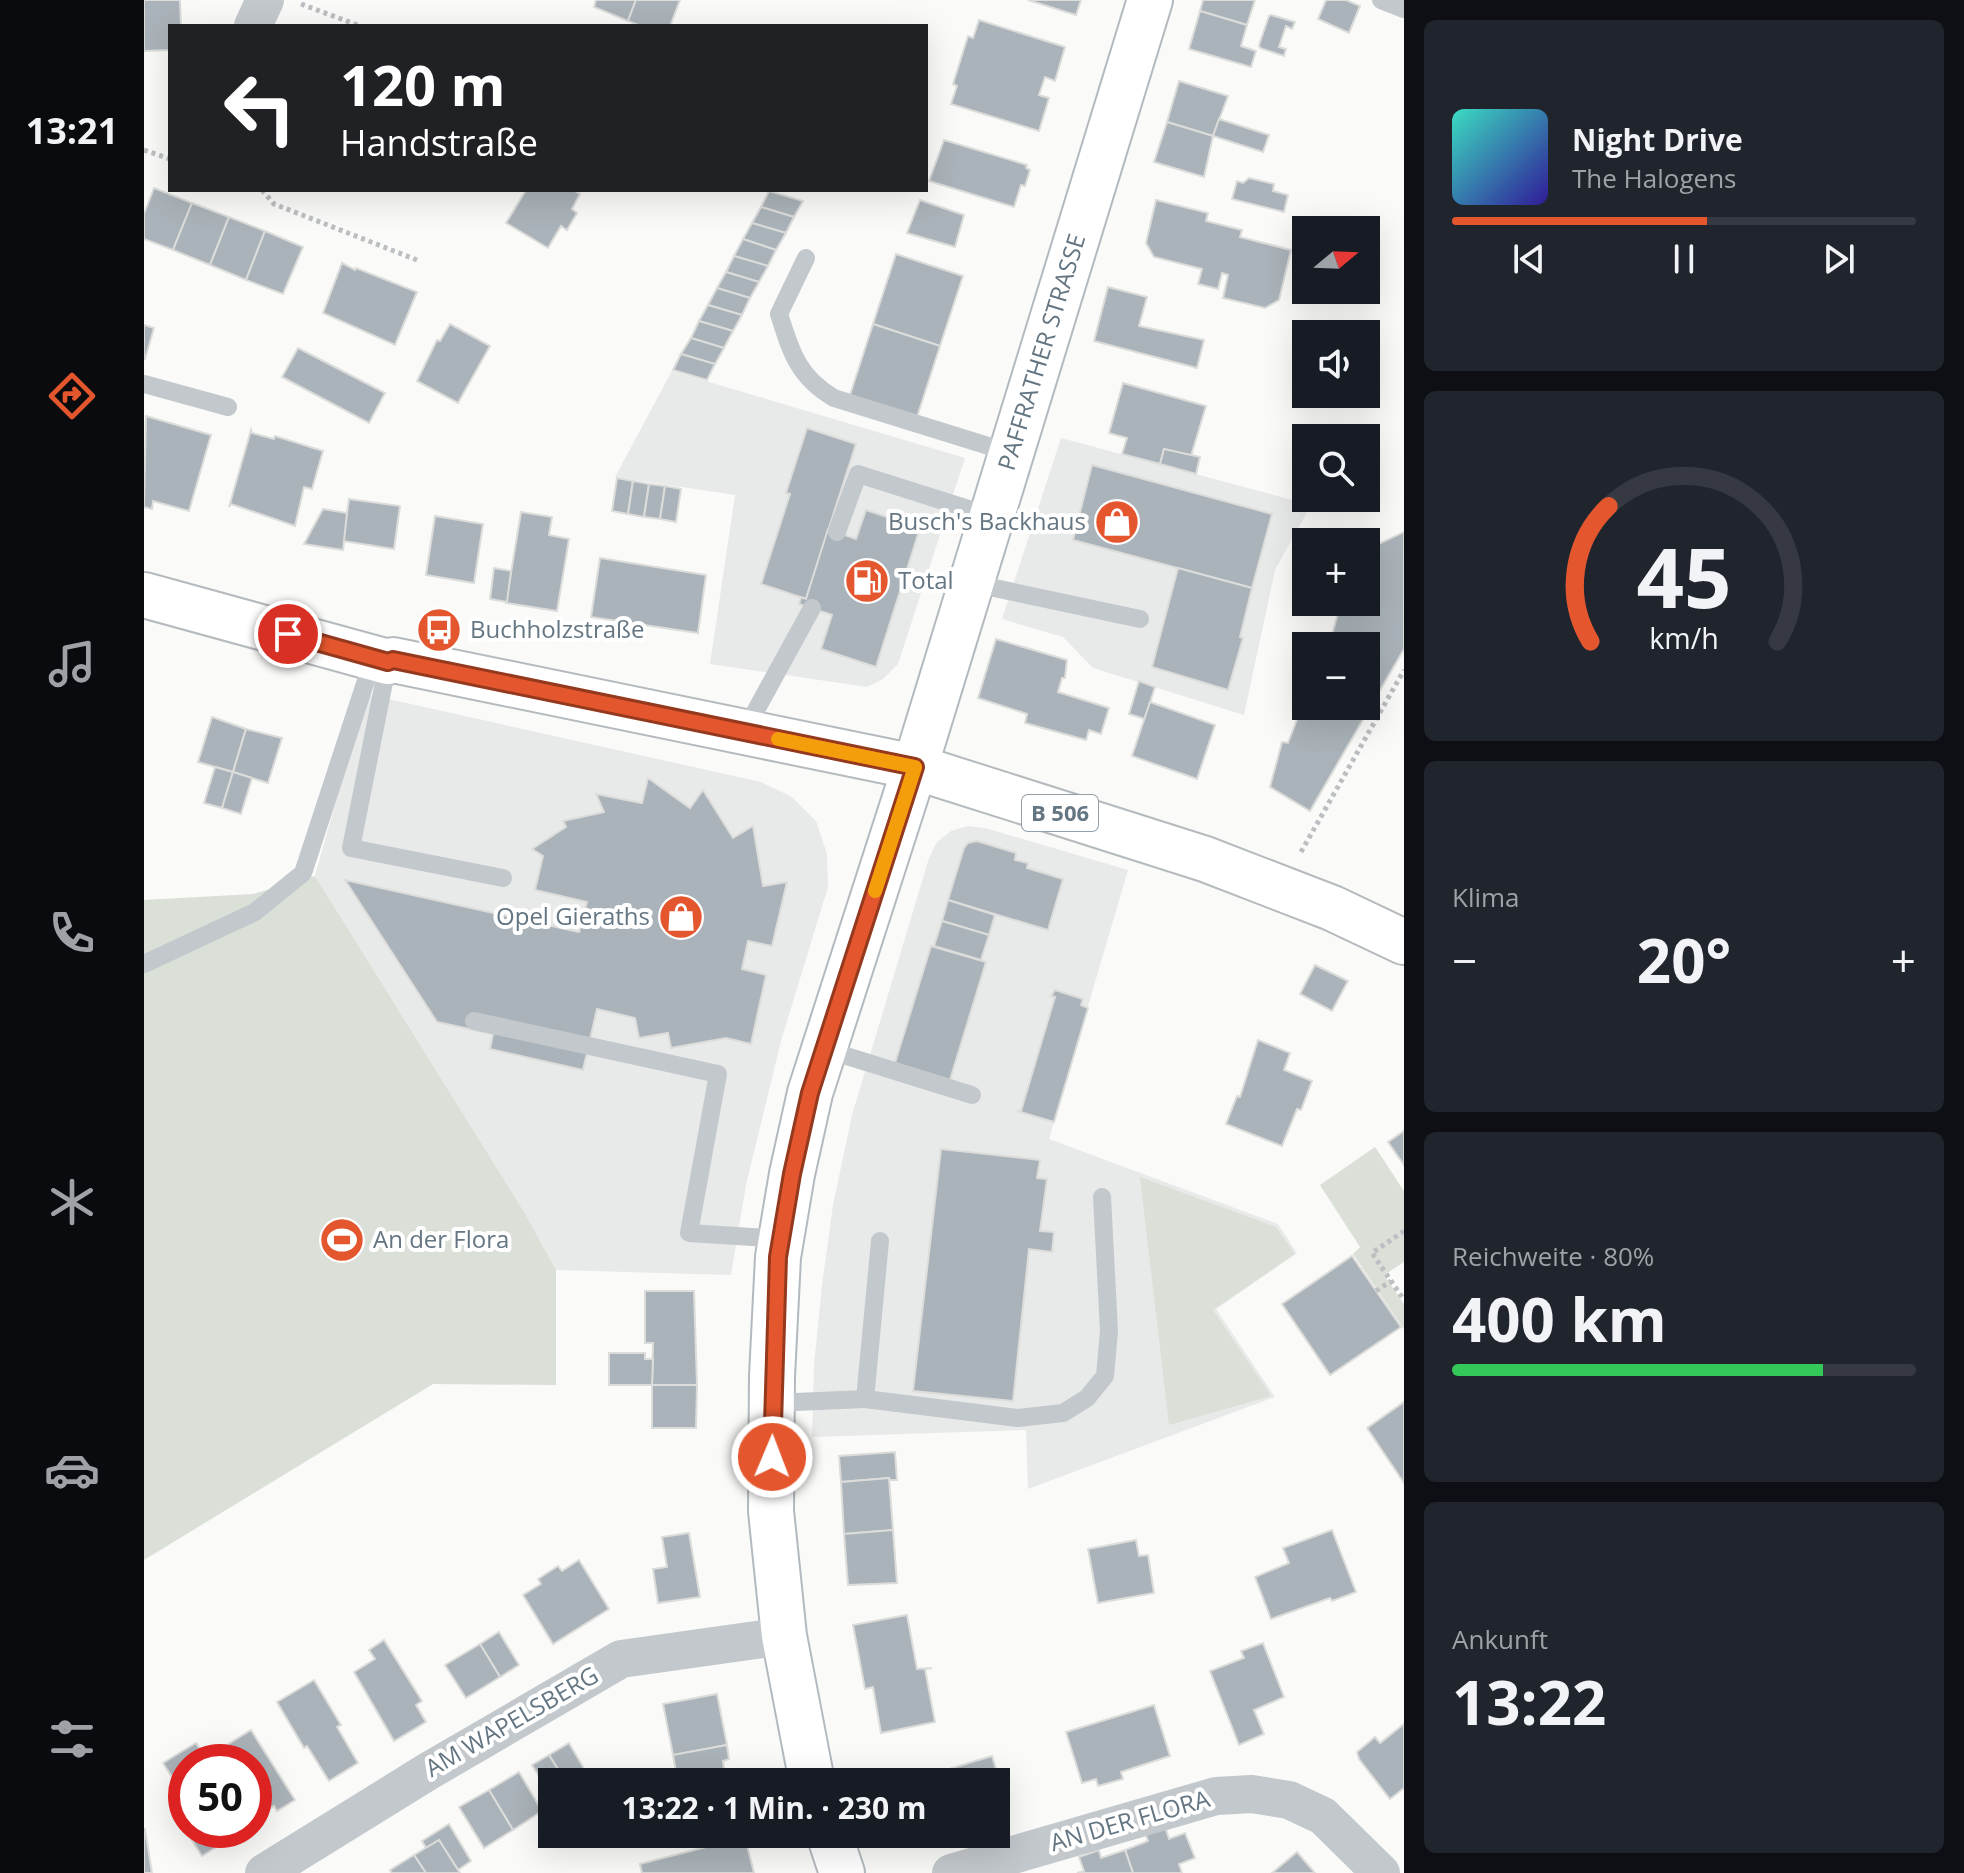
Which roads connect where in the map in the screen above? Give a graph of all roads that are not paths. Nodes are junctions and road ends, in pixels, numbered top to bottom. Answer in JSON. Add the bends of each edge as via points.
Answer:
{"nodes":[{"id":1,"x":265,"y":0,"type":"edge"},
{"id":2,"x":1150,"y":0,"type":"edge"},
{"id":3,"x":1381,"y":0,"type":"edge"},
{"id":4,"x":1404,"y":9,"type":"edge"},
{"id":5,"x":254,"y":24,"type":"edge"},
{"id":6,"x":806,"y":258,"type":"dead end"},
{"id":7,"x":144,"y":384,"type":"edge"},
{"id":8,"x":228,"y":407,"type":"dead end"},
{"id":9,"x":1011,"y":453,"type":"junction"},
{"id":10,"x":991,"y":516,"type":"junction"},
{"id":11,"x":837,"y":532,"type":"dead end"},
{"id":12,"x":971,"y":583,"type":"junction"},
{"id":13,"x":144,"y":595,"type":"edge"},
{"id":14,"x":812,"y":608,"type":"dead end"},
{"id":15,"x":1140,"y":619,"type":"dead end"},
{"id":16,"x":381,"y":659,"type":"junction"},
{"id":17,"x":744,"y":732,"type":"junction"},
{"id":18,"x":915,"y":767,"type":"junction"},
{"id":19,"x":503,"y":878,"type":"dead end"},
{"id":20,"x":1404,"y":942,"type":"edge"},
{"id":21,"x":144,"y":964,"type":"edge"},
{"id":22,"x":474,"y":1021,"type":"dead end"},
{"id":23,"x":824,"y":1049,"type":"junction"},
{"id":24,"x":972,"y":1095,"type":"dead end"},
{"id":25,"x":1102,"y":1197,"type":"dead end"},
{"id":26,"x":782,"y":1239,"type":"junction"},
{"id":27,"x":880,"y":1241,"type":"dead end"},
{"id":28,"x":865,"y":1399,"type":"junction"},
{"id":29,"x":772,"y":1403,"type":"junction"},
{"id":30,"x":784,"y":1636,"type":"junction"},
{"id":31,"x":809,"y":1768,"type":"edge"},
{"id":32,"x":834,"y":1848,"type":"edge"},
{"id":33,"x":264,"y":1873,"type":"edge"},
{"id":34,"x":842,"y":1873,"type":"edge"},
{"id":35,"x":951,"y":1873,"type":"edge"},
{"id":36,"x":1381,"y":1873,"type":"edge"}],
"edges":[{"from":1,"to":5,"type":"street"},
{"from":2,"to":9,"type":"main road","name":"PAFFRATHER STRASSE"},
{"from":3,"to":4,"type":"lane"},
{"from":6,"to":9,"type":"lane","via":[[779,314],[799,368],[819,389]]},
{"from":7,"to":8,"type":"lane"},
{"from":9,"to":10,"type":"main road","name":"PAFFRATHER STRASSE"},
{"from":10,"to":11,"type":"lane","via":[[858,474]]},
{"from":10,"to":12,"type":"main road","name":"PAFFRATHER STRASSE"},
{"from":12,"to":15,"type":"lane"},
{"from":12,"to":18,"type":"main road","name":"PAFFRATHER STRASSE"},
{"from":13,"to":16,"type":"main road","number":"B 506"},
{"from":14,"to":17,"type":"lane"},
{"from":16,"to":17,"type":"main road","number":"B 506"},
{"from":16,"to":19,"type":"lane","via":[[351,848]]},
{"from":16,"to":21,"type":"lane","via":[[303,873],[255,912]]},
{"from":17,"to":18,"type":"main road","number":"B 506"},
{"from":18,"to":20,"type":"main road","number":"B 506","via":[[1205,859]]},
{"from":18,"to":23,"type":"main road","name":"PAFFRATHER STRASSE"},
{"from":22,"to":26,"type":"lane","via":[[718,1074],[689,1233]]},
{"from":23,"to":24,"type":"lane"},
{"from":23,"to":26,"type":"main road","name":"PAFFRATHER STRASSE","via":[[810,1093]]},
{"from":25,"to":28,"type":"lane","via":[[1109,1331],[1105,1376],[1087,1398],[1063,1413],[1018,1418]]},
{"from":26,"to":29,"type":"main road","name":"PAFFRATHER STRASSE"},
{"from":27,"to":28,"type":"lane"},
{"from":28,"to":29,"type":"lane"},
{"from":29,"to":30,"type":"main road","name":"PAFFRATHER STRASSE","via":[[771,1511]]},
{"from":30,"to":31,"type":"main road","name":"PAFFRATHER STRASSE"},
{"from":30,"to":33,"type":"street","name":"AM WAPELSBERG","via":[[621,1659]]},
{"from":32,"to":34,"type":"main road"},
{"from":35,"to":36,"type":"street","name":"AN DER FLORA","via":[[1216,1796],[1252,1794],[1289,1800],[1323,1816]]}]}
